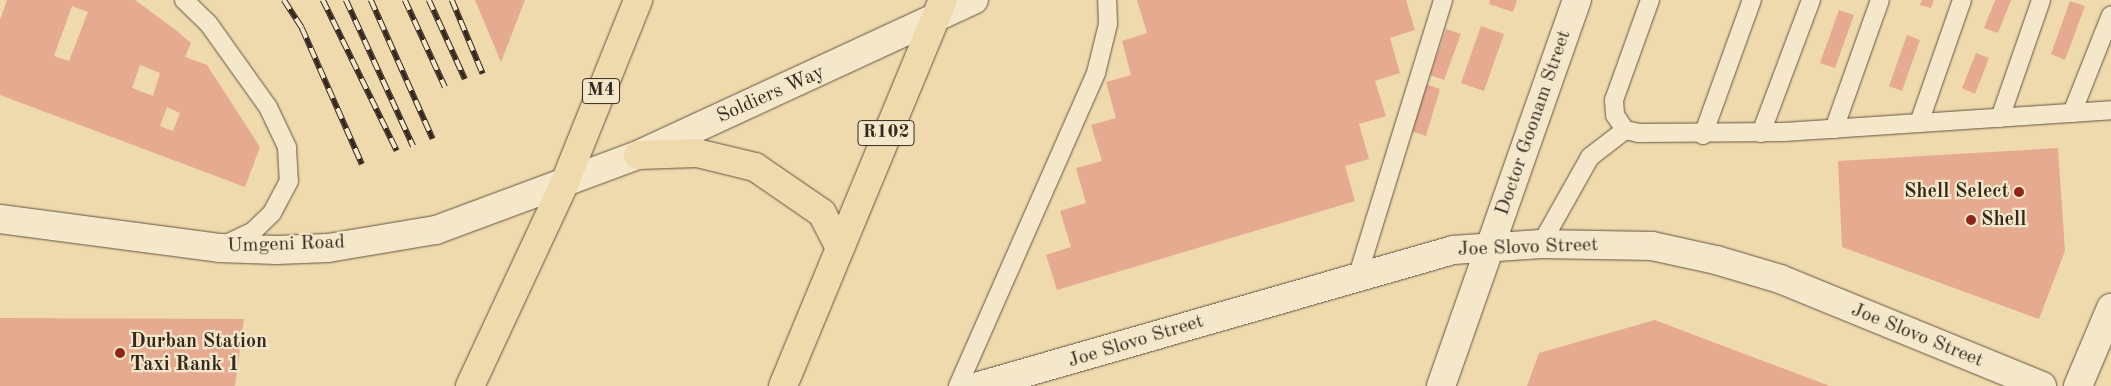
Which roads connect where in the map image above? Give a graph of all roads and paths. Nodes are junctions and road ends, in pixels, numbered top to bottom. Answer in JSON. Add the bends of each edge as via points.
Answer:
{"nodes":[{"id":1,"x":184,"y":0,"type":"edge"},
{"id":2,"x":638,"y":0,"type":"edge"},
{"id":3,"x":974,"y":0,"type":"edge"},
{"id":4,"x":1107,"y":0,"type":"edge"},
{"id":5,"x":1443,"y":0,"type":"edge"},
{"id":6,"x":1577,"y":0,"type":"edge"},
{"id":7,"x":1650,"y":0,"type":"edge"},
{"id":8,"x":1752,"y":0,"type":"edge"},
{"id":9,"x":1811,"y":0,"type":"edge"},
{"id":10,"x":1880,"y":0,"type":"edge"},
{"id":11,"x":1962,"y":0,"type":"edge"},
{"id":12,"x":2040,"y":0,"type":"edge"},
{"id":13,"x":938,"y":11,"type":"edge"},
{"id":14,"x":2111,"y":15,"type":"edge"},
{"id":15,"x":2111,"y":110,"type":"edge"},
{"id":16,"x":2072,"y":113,"type":"junction"},
{"id":17,"x":2000,"y":118,"type":"junction"},
{"id":18,"x":1919,"y":123,"type":"junction"},
{"id":19,"x":1834,"y":129,"type":"junction"},
{"id":20,"x":1625,"y":130,"type":"junction"},
{"id":21,"x":1761,"y":133,"type":"junction"},
{"id":22,"x":1704,"y":135,"type":"junction"},
{"id":23,"x":638,"y":155,"type":"junction"},
{"id":24,"x":565,"y":182,"type":"junction"},
{"id":25,"x":0,"y":219,"type":"edge"},
{"id":26,"x":838,"y":244,"type":"junction"},
{"id":27,"x":1541,"y":244,"type":"junction"},
{"id":28,"x":1492,"y":247,"type":"junction"},
{"id":29,"x":219,"y":248,"type":"junction"},
{"id":30,"x":1358,"y":275,"type":"junction"},
{"id":31,"x":2111,"y":308,"type":"edge"},
{"id":32,"x":477,"y":379,"type":"edge"},
{"id":33,"x":783,"y":386,"type":"edge"},
{"id":34,"x":958,"y":386,"type":"edge"},
{"id":35,"x":978,"y":386,"type":"edge"},
{"id":36,"x":1441,"y":386,"type":"edge"},
{"id":37,"x":2042,"y":386,"type":"edge"},
{"id":38,"x":2078,"y":386,"type":"edge"}],
"edges":[{"from":1,"to":29,"type":"lane","via":[[208,23],[268,107],[287,148],[289,181],[272,213],[252,232]]},
{"from":2,"to":24,"type":"highway","number":"M4"},
{"from":3,"to":13,"type":"main road","name":"Soldiers Way"},
{"from":4,"to":34,"type":"lane","via":[[1108,24],[1096,73]]},
{"from":5,"to":30,"type":"lane"},
{"from":6,"to":28,"type":"main road","name":"Doctor Goonam Street"},
{"from":7,"to":20,"type":"lane","via":[[1614,100],[1615,115]]},
{"from":8,"to":22,"type":"lane"},
{"from":9,"to":21,"type":"lane"},
{"from":10,"to":19,"type":"lane"},
{"from":11,"to":18,"type":"lane"},
{"from":12,"to":17,"type":"lane"},
{"from":13,"to":23,"type":"main road","name":"Soldiers Way"},
{"from":13,"to":26,"type":"highway","number":"R102"},
{"from":14,"to":16,"type":"lane"},
{"from":15,"to":16,"type":"lane"},
{"from":16,"to":17,"type":"lane"},
{"from":17,"to":18,"type":"lane"},
{"from":18,"to":19,"type":"lane"},
{"from":19,"to":21,"type":"lane"},
{"from":20,"to":22,"type":"lane"},
{"from":20,"to":27,"type":"lane","via":[[1590,157]]},
{"from":21,"to":22,"type":"lane"},
{"from":23,"to":24,"type":"main road","name":"Soldiers Way"},
{"from":23,"to":26,"type":"highway","via":[[697,153],[755,167],[822,213]]},
{"from":24,"to":29,"type":"main road","name":"Umgeni Road","via":[[436,230],[328,248]]},
{"from":24,"to":32,"type":"highway"},
{"from":25,"to":29,"type":"main road","name":"Umgeni Road"},
{"from":26,"to":33,"type":"highway","number":"R102"},
{"from":27,"to":28,"type":"main road","name":"Joe Slovo Street"},
{"from":27,"to":37,"type":"main road","name":"Joe Slovo Street","via":[[1652,246],[1716,260],[1780,280]]},
{"from":28,"to":30,"type":"main road","name":"Joe Slovo Street","via":[[1453,250]]},
{"from":28,"to":36,"type":"main road","name":"Doctor Goonam Street"},
{"from":30,"to":35,"type":"main road","name":"Joe Slovo Street","via":[[1079,360]]},
{"from":31,"to":38,"type":"main road"}]}
